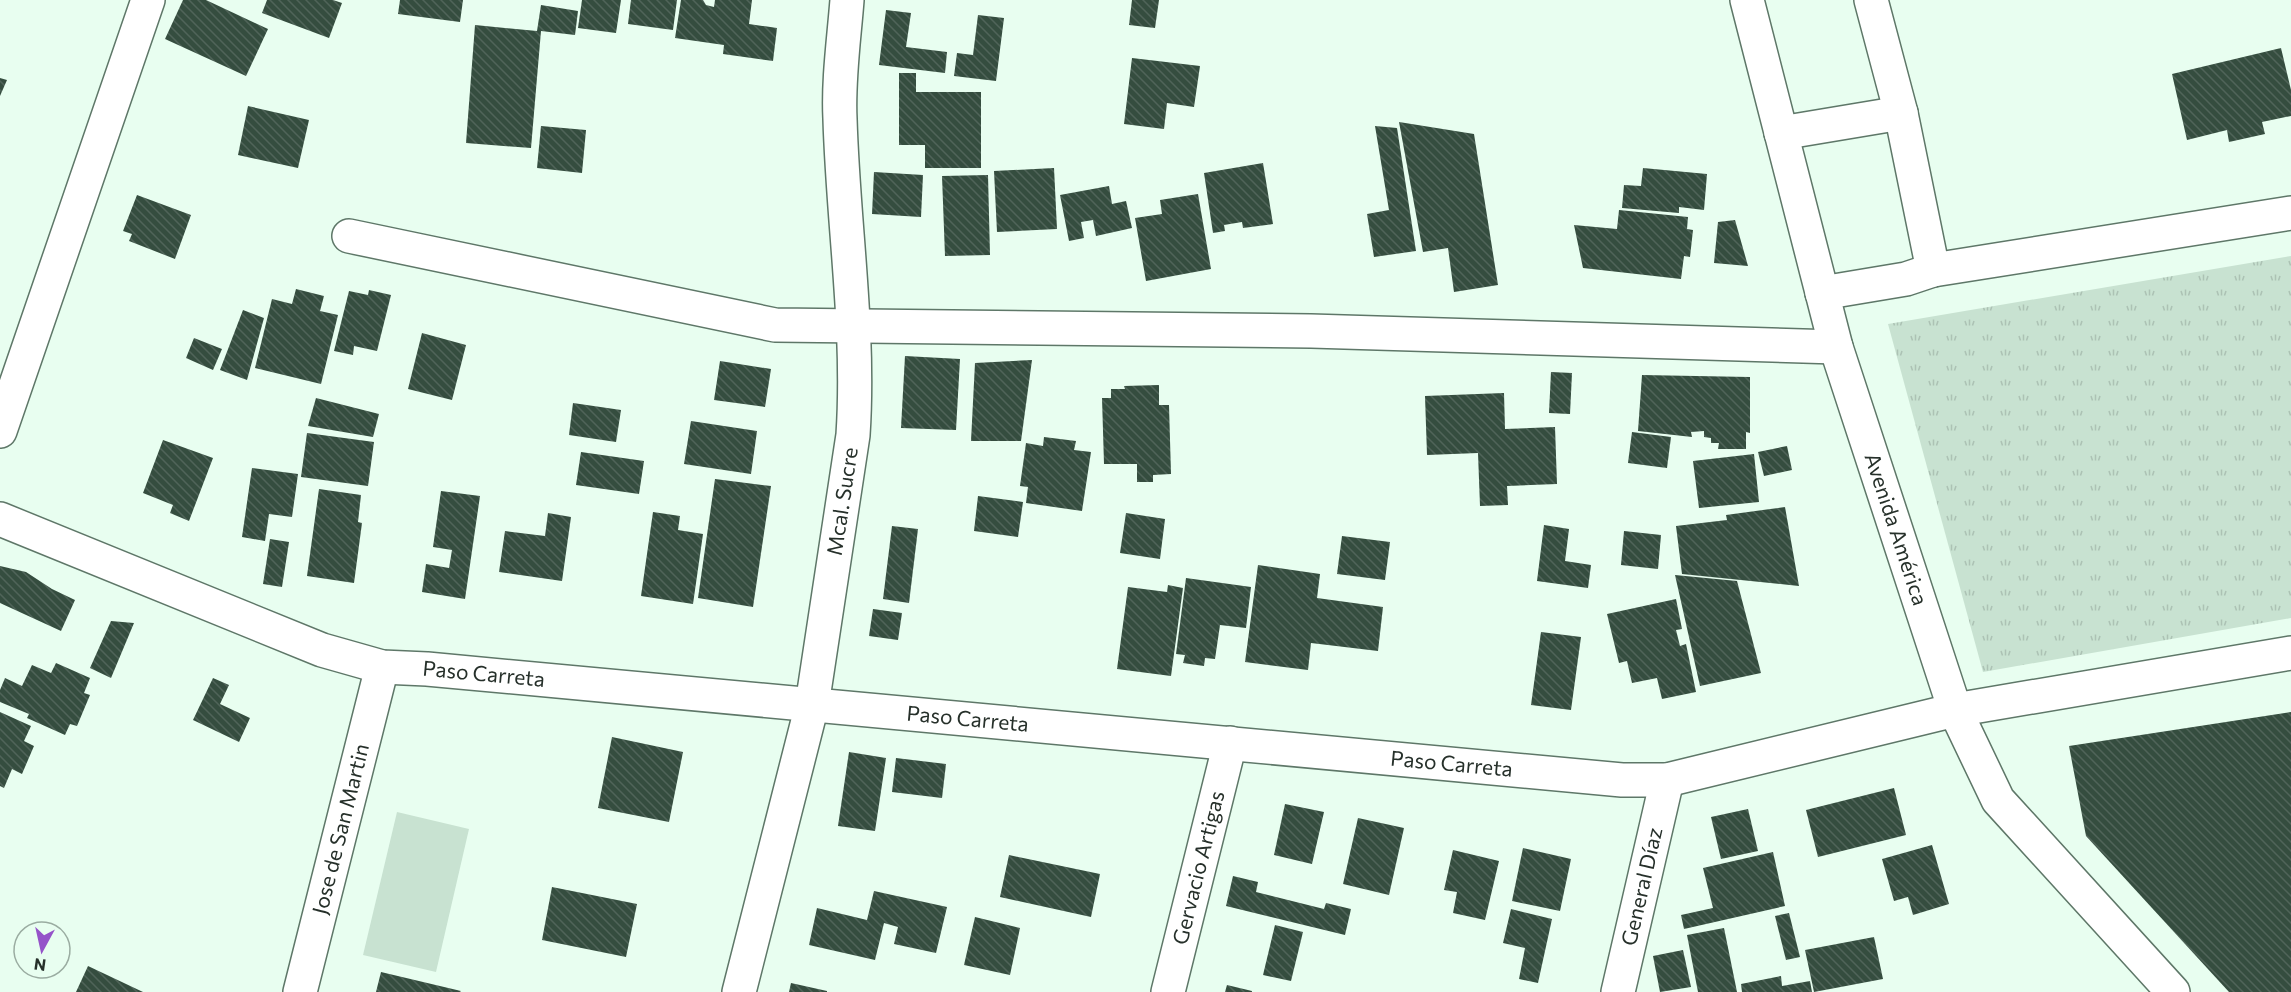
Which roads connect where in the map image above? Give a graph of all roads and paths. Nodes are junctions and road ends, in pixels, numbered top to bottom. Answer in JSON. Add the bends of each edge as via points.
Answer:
{"nodes":[{"id":1,"x":148,"y":0,"type":"edge"},
{"id":2,"x":847,"y":0,"type":"edge"},
{"id":3,"x":1747,"y":0,"type":"edge"},
{"id":4,"x":1871,"y":0,"type":"edge"},
{"id":5,"x":1901,"y":113,"type":"junction"},
{"id":6,"x":1781,"y":133,"type":"junction"},
{"id":7,"x":2291,"y":213,"type":"edge"},
{"id":8,"x":349,"y":236,"type":"dead end"},
{"id":9,"x":1933,"y":270,"type":"junction"},
{"id":10,"x":1822,"y":293,"type":"junction"},
{"id":11,"x":854,"y":326,"type":"junction"},
{"id":12,"x":1836,"y":347,"type":"junction"},
{"id":13,"x":0,"y":431,"type":"edge"},
{"id":14,"x":0,"y":519,"type":"edge"},
{"id":15,"x":2291,"y":653,"type":"edge"},
{"id":16,"x":382,"y":667,"type":"junction"},
{"id":17,"x":812,"y":705,"type":"junction"},
{"id":18,"x":1955,"y":710,"type":"junction"},
{"id":19,"x":1230,"y":743,"type":"junction"},
{"id":20,"x":1667,"y":780,"type":"junction"},
{"id":21,"x":300,"y":992,"type":"edge"},
{"id":22,"x":740,"y":992,"type":"edge"},
{"id":23,"x":1168,"y":992,"type":"edge"},
{"id":24,"x":1618,"y":992,"type":"edge"},
{"id":25,"x":2173,"y":992,"type":"edge"}],
"edges":[{"from":1,"to":13,"type":"street"},
{"from":2,"to":11,"type":"street","name":"Mcal. Sucre","via":[[840,117]]},
{"from":3,"to":6,"type":"street","name":"Avenida América"},
{"from":4,"to":5,"type":"street"},
{"from":5,"to":6,"type":"street"},
{"from":5,"to":9,"type":"street"},
{"from":6,"to":10,"type":"street","name":"Avenida América"},
{"from":7,"to":9,"type":"street"},
{"from":8,"to":11,"type":"street","via":[[775,325]]},
{"from":9,"to":10,"type":"street","via":[[1906,279]]},
{"from":10,"to":12,"type":"street","name":"Avenida América"},
{"from":11,"to":12,"type":"street","via":[[1311,331]]},
{"from":11,"to":17,"type":"street","name":"Mcal. Sucre","via":[[853,435]]},
{"from":12,"to":18,"type":"street","name":"Avenida América"},
{"from":14,"to":16,"type":"street","name":"Paso Carreta","via":[[322,650]]},
{"from":15,"to":18,"type":"street","name":"Paso Carreta"},
{"from":16,"to":17,"type":"street","name":"Paso Carreta"},
{"from":16,"to":21,"type":"street","name":"Jose de San Martin"},
{"from":17,"to":19,"type":"street","name":"Paso Carreta"},
{"from":17,"to":22,"type":"street","name":"Mcal. Sucre"},
{"from":18,"to":20,"type":"street","name":"Paso Carreta"},
{"from":18,"to":25,"type":"street","name":"Avenida América","via":[[1998,800]]},
{"from":19,"to":20,"type":"street","name":"Paso Carreta","via":[[1622,780]]},
{"from":19,"to":23,"type":"street","name":"Gervacio Artigas"},
{"from":20,"to":24,"type":"street","name":"General Díaz"}]}
